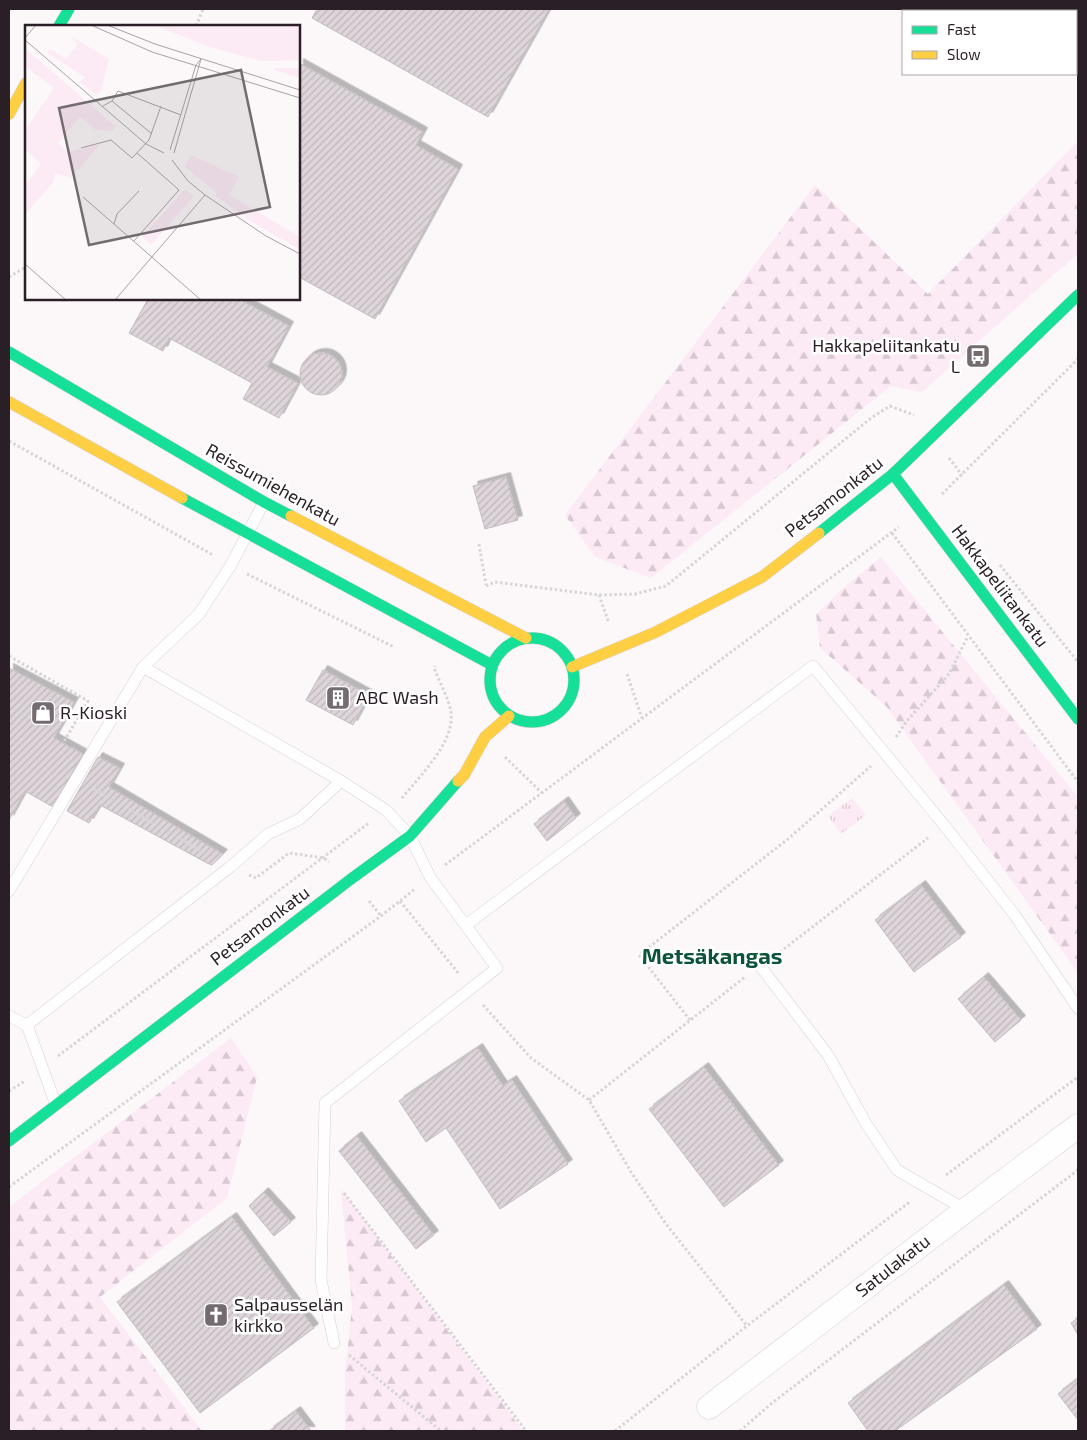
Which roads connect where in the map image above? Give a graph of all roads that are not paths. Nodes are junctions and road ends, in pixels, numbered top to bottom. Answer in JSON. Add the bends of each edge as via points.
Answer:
{"nodes":[{"id":1,"x":69,"y":9,"type":"edge"},
{"id":2,"x":60,"y":25,"type":"edge"},
{"id":3,"x":25,"y":85,"type":"edge"},
{"id":4,"x":9,"y":114,"type":"edge"},
{"id":5,"x":1078,"y":295,"type":"edge"},
{"id":6,"x":9,"y":352,"type":"edge"},
{"id":7,"x":9,"y":402,"type":"edge"},
{"id":8,"x":893,"y":474,"type":"junction"},
{"id":9,"x":264,"y":502,"type":"junction"},
{"id":10,"x":246,"y":534,"type":"junction"},
{"id":11,"x":526,"y":638,"type":"junction"},
{"id":12,"x":492,"y":664,"type":"junction"},
{"id":13,"x":143,"y":667,"type":"junction"},
{"id":14,"x":572,"y":667,"type":"junction"},
{"id":15,"x":509,"y":716,"type":"junction"},
{"id":16,"x":1078,"y":720,"type":"edge"},
{"id":17,"x":341,"y":780,"type":"junction"},
{"id":18,"x":410,"y":836,"type":"junction"},
{"id":19,"x":9,"y":891,"type":"edge"},
{"id":20,"x":466,"y":925,"type":"junction"},
{"id":21,"x":761,"y":967,"type":"dead end"},
{"id":22,"x":1078,"y":1008,"type":"edge"},
{"id":23,"x":9,"y":1016,"type":"edge"},
{"id":24,"x":27,"y":1025,"type":"junction"},
{"id":25,"x":56,"y":1105,"type":"junction"},
{"id":26,"x":1078,"y":1126,"type":"edge"},
{"id":27,"x":9,"y":1141,"type":"edge"},
{"id":28,"x":966,"y":1210,"type":"junction"},
{"id":29,"x":334,"y":1343,"type":"road end"},
{"id":30,"x":709,"y":1407,"type":"dead end"}],
"edges":[{"from":1,"to":2,"type":"street"},
{"from":3,"to":4,"type":"street"},
{"from":5,"to":8,"type":"street","name":"Petsamonkatu"},
{"from":6,"to":9,"type":"street","name":"Reissumiehenkatu"},
{"from":7,"to":10,"type":"street"},
{"from":8,"to":14,"type":"street","name":"Petsamonkatu","via":[[762,577],[626,646]]},
{"from":8,"to":16,"type":"street","name":"Hakkapeliitankatu"},
{"from":9,"to":10,"type":"lane"},
{"from":9,"to":11,"type":"street","name":"Reissumiehenkatu"},
{"from":10,"to":12,"type":"street"},
{"from":10,"to":13,"type":"lane","via":[[199,614]]},
{"from":11,"to":12,"type":"street","via":[[506,647]]},
{"from":11,"to":14,"type":"street","via":[[541,639],[555,645]]},
{"from":12,"to":15,"type":"street","via":[[491,693]]},
{"from":13,"to":17,"type":"lane"},
{"from":13,"to":19,"type":"lane"},
{"from":14,"to":15,"type":"street","via":[[574,682],[563,709],[551,718],[537,722]]},
{"from":15,"to":18,"type":"street","name":"Petsamonkatu","via":[[485,737],[464,774]]},
{"from":17,"to":18,"type":"lane","via":[[386,810]]},
{"from":17,"to":24,"type":"lane","via":[[300,819],[268,834]]},
{"from":18,"to":20,"type":"lane","via":[[430,877]]},
{"from":18,"to":25,"type":"street","name":"Petsamonkatu"},
{"from":20,"to":22,"type":"lane","via":[[813,666],[1014,914]]},
{"from":20,"to":29,"type":"lane","via":[[497,968],[325,1103],[321,1280]]},
{"from":21,"to":28,"type":"lane","via":[[828,1055],[865,1122],[897,1170]]},
{"from":23,"to":24,"type":"lane"},
{"from":24,"to":25,"type":"lane"},
{"from":25,"to":27,"type":"street","name":"Petsamonkatu"},
{"from":26,"to":28,"type":"street","name":"Satulakatu"},
{"from":28,"to":30,"type":"street","name":"Satulakatu"}]}
